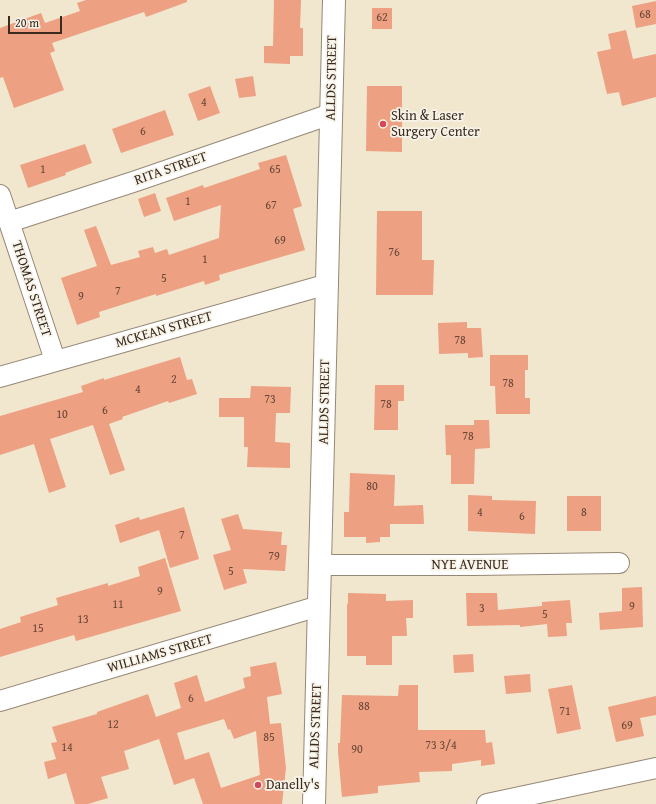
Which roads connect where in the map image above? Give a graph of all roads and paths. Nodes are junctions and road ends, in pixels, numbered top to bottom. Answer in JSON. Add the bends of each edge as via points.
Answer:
{"nodes":[{"id":1,"x":334,"y":0,"type":"edge"},
{"id":2,"x":331,"y":114,"type":"junction"},
{"id":3,"x":0,"y":195,"type":"edge"},
{"id":4,"x":9,"y":222,"type":"junction"},
{"id":5,"x":328,"y":284,"type":"junction"},
{"id":6,"x":55,"y":360,"type":"junction"},
{"id":7,"x":0,"y":377,"type":"edge"},
{"id":8,"x":619,"y":563,"type":"dead end"},
{"id":9,"x":321,"y":565,"type":"junction"},
{"id":10,"x":319,"y":606,"type":"junction"},
{"id":11,"x":0,"y":701,"type":"edge"},
{"id":12,"x":656,"y":768,"type":"edge"},
{"id":13,"x":314,"y":804,"type":"edge"},
{"id":14,"x":487,"y":804,"type":"edge"}],
"edges":[{"from":1,"to":2,"type":"street","name":"ALLDS STREET"},
{"from":2,"to":4,"type":"street","name":"RITA STREET"},
{"from":2,"to":5,"type":"street","name":"ALLDS STREET"},
{"from":3,"to":4,"type":"street","name":"THOMAS STREET"},
{"from":4,"to":6,"type":"street","name":"THOMAS STREET"},
{"from":5,"to":6,"type":"street","name":"MCKEAN STREET"},
{"from":5,"to":9,"type":"street","name":"ALLDS STREET"},
{"from":6,"to":7,"type":"street","name":"MCKEAN STREET"},
{"from":8,"to":9,"type":"street","name":"NYE AVENUE"},
{"from":9,"to":10,"type":"street","name":"ALLDS STREET"},
{"from":10,"to":11,"type":"street","name":"WILLIAMS STREET"},
{"from":10,"to":13,"type":"street","name":"ALLDS STREET"},
{"from":12,"to":14,"type":"street"}]}
